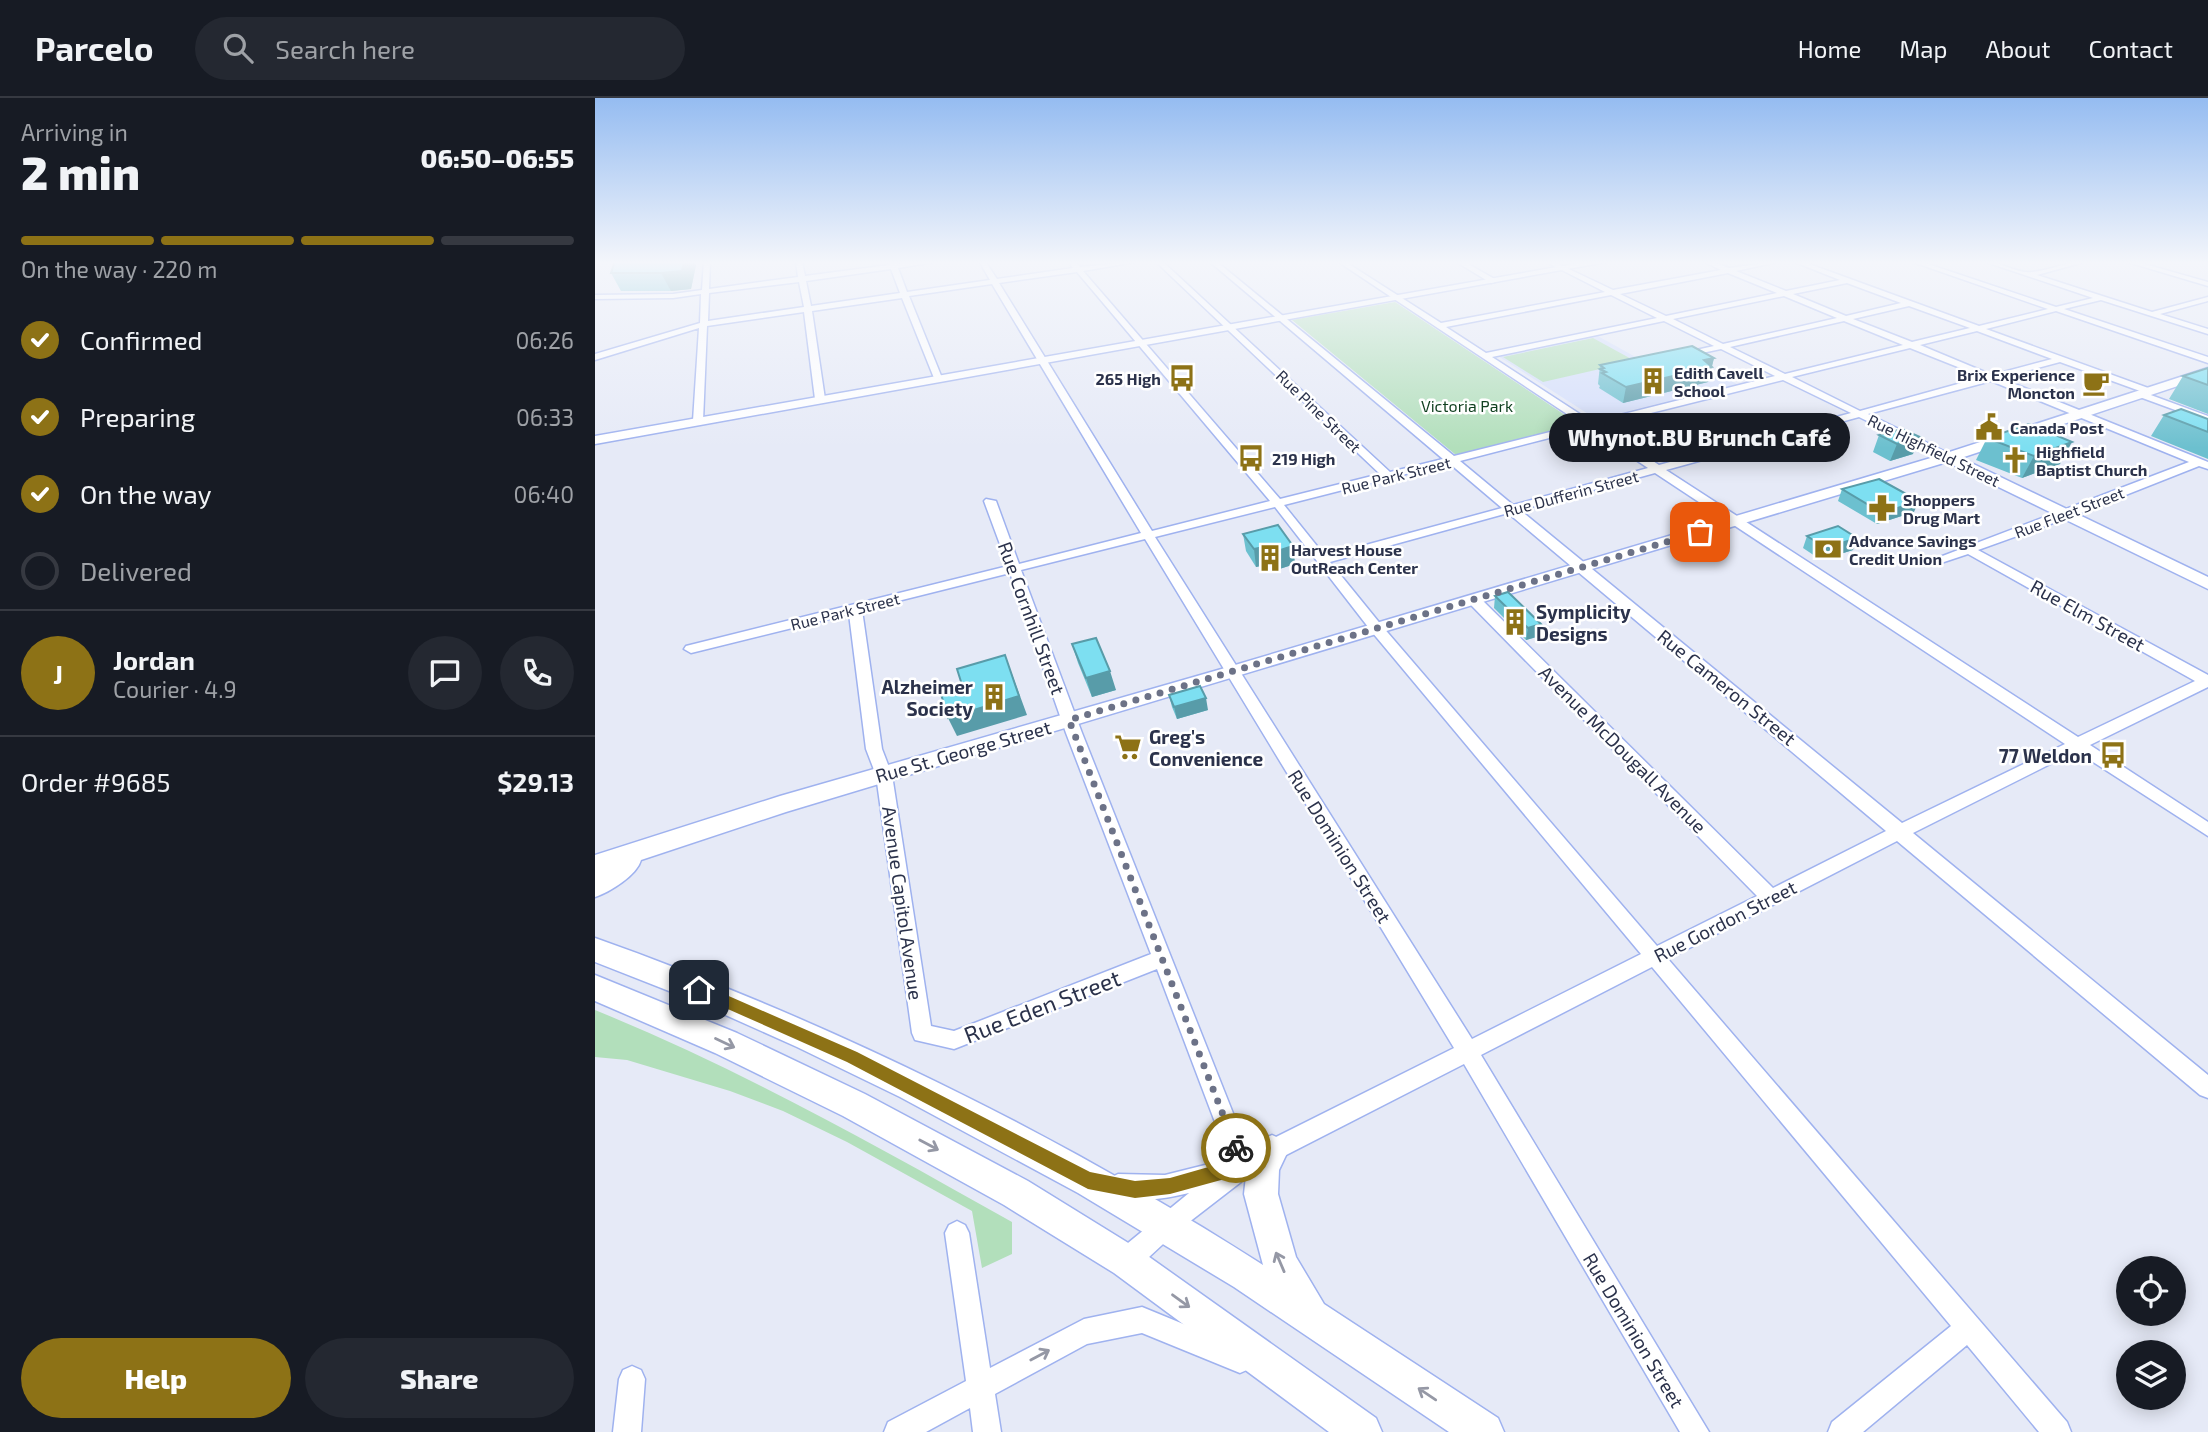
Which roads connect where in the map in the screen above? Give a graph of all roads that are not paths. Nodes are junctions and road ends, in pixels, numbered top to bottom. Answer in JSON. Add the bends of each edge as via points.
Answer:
{"nodes":[{"id":1,"x":709,"y":323,"type":"edge"},
{"id":2,"x":809,"y":323,"type":"edge"},
{"id":3,"x":917,"y":323,"type":"edge"},
{"id":4,"x":1021,"y":323,"type":"edge"},
{"id":5,"x":1124,"y":323,"type":"edge"},
{"id":6,"x":1226,"y":323,"type":"edge"},
{"id":7,"x":1252,"y":323,"type":"edge"},
{"id":8,"x":1289,"y":323,"type":"edge"},
{"id":9,"x":1435,"y":323,"type":"edge"},
{"id":10,"x":1453,"y":323,"type":"edge"},
{"id":11,"x":1639,"y":323,"type":"edge"},
{"id":12,"x":1675,"y":323,"type":"edge"},
{"id":13,"x":1822,"y":323,"type":"edge"},
{"id":14,"x":1858,"y":323,"type":"edge"},
{"id":15,"x":1964,"y":323,"type":"edge"},
{"id":16,"x":2001,"y":323,"type":"edge"},
{"id":17,"x":2099,"y":323,"type":"edge"},
{"id":18,"x":2181,"y":323,"type":"edge"},
{"id":19,"x":704,"y":324,"type":"junction"},
{"id":20,"x":1439,"y":326,"type":"junction"},
{"id":21,"x":1230,"y":327,"type":"junction"},
{"id":22,"x":1979,"y":329,"type":"junction"},
{"id":23,"x":2208,"y":332,"type":"edge"},
{"id":24,"x":1141,"y":343,"type":"junction"},
{"id":25,"x":1723,"y":346,"type":"junction"},
{"id":26,"x":1913,"y":346,"type":"junction"},
{"id":27,"x":1484,"y":356,"type":"junction"},
{"id":28,"x":595,"y":357,"type":"edge"},
{"id":29,"x":1673,"y":358,"type":"edge"},
{"id":30,"x":2060,"y":359,"type":"junction"},
{"id":31,"x":1044,"y":360,"type":"junction"},
{"id":32,"x":2208,"y":360,"type":"edge"},
{"id":33,"x":2208,"y":372,"type":"edge"},
{"id":34,"x":1787,"y":377,"type":"junction"},
{"id":35,"x":938,"y":378,"type":"junction"},
{"id":36,"x":1992,"y":379,"type":"junction"},
{"id":37,"x":2144,"y":392,"type":"junction"},
{"id":38,"x":820,"y":400,"type":"junction"},
{"id":39,"x":1861,"y":414,"type":"junction"},
{"id":40,"x":2080,"y":414,"type":"junction"},
{"id":41,"x":2208,"y":419,"type":"edge"},
{"id":42,"x":698,"y":421,"type":"junction"},
{"id":43,"x":1591,"y":426,"type":"junction"},
{"id":44,"x":595,"y":440,"type":"edge"},
{"id":45,"x":1948,"y":457,"type":"junction"},
{"id":46,"x":1453,"y":460,"type":"junction"},
{"id":47,"x":2203,"y":464,"type":"edge"},
{"id":48,"x":1658,"y":470,"type":"junction"},
{"id":49,"x":1388,"y":476,"type":"junction"},
{"id":50,"x":991,"y":501,"type":"dead end"},
{"id":51,"x":1278,"y":504,"type":"junction"},
{"id":52,"x":1513,"y":509,"type":"junction"},
{"id":53,"x":2066,"y":515,"type":"junction"},
{"id":54,"x":1735,"y":522,"type":"junction"},
{"id":55,"x":1151,"y":536,"type":"junction"},
{"id":56,"x":1968,"y":549,"type":"junction"},
{"id":57,"x":1324,"y":560,"type":"junction"},
{"id":58,"x":1938,"y":560,"type":"dead end"},
{"id":59,"x":1581,"y":567,"type":"junction"},
{"id":60,"x":1015,"y":569,"type":"junction"},
{"id":61,"x":2208,"y":584,"type":"edge"},
{"id":62,"x":1474,"y":600,"type":"junction"},
{"id":63,"x":855,"y":608,"type":"junction"},
{"id":64,"x":1377,"y":629,"type":"junction"},
{"id":65,"x":691,"y":649,"type":"dead end"},
{"id":66,"x":1232,"y":673,"type":"junction"},
{"id":67,"x":2207,"y":681,"type":"edge"},
{"id":68,"x":1069,"y":720,"type":"junction"},
{"id":69,"x":2076,"y":743,"type":"junction"},
{"id":70,"x":884,"y":775,"type":"junction"},
{"id":71,"x":780,"y":805,"type":"junction"},
{"id":72,"x":2208,"y":830,"type":"edge"},
{"id":73,"x":1901,"y":831,"type":"junction"},
{"id":74,"x":595,"y":850,"type":"edge"},
{"id":75,"x":595,"y":865,"type":"edge"},
{"id":76,"x":595,"y":887,"type":"edge"},
{"id":77,"x":1771,"y":898,"type":"junction"},
{"id":78,"x":595,"y":938,"type":"edge"},
{"id":79,"x":595,"y":950,"type":"edge"},
{"id":80,"x":1656,"y":956,"type":"junction"},
{"id":81,"x":1161,"y":959,"type":"junction"},
{"id":82,"x":651,"y":970,"type":"junction"},
{"id":83,"x":595,"y":988,"type":"edge"},
{"id":84,"x":922,"y":1033,"type":"joint"},
{"id":85,"x":1468,"y":1052,"type":"junction"},
{"id":86,"x":2208,"y":1088,"type":"edge"},
{"id":87,"x":1257,"y":1159,"type":"junction"},
{"id":88,"x":1088,"y":1180,"type":"junction"},
{"id":89,"x":1167,"y":1225,"type":"junction"},
{"id":90,"x":957,"y":1233,"type":"dead end"},
{"id":91,"x":1126,"y":1261,"type":"junction"},
{"id":92,"x":1316,"y":1320,"type":"junction"},
{"id":93,"x":1967,"y":1329,"type":"junction"},
{"id":94,"x":632,"y":1380,"type":"dead end"},
{"id":95,"x":1290,"y":1380,"type":"junction"},
{"id":96,"x":980,"y":1387,"type":"junction"},
{"id":97,"x":627,"y":1432,"type":"edge"},
{"id":98,"x":898,"y":1432,"type":"edge"},
{"id":99,"x":987,"y":1432,"type":"edge"},
{"id":100,"x":1362,"y":1432,"type":"edge"},
{"id":101,"x":1484,"y":1432,"type":"edge"},
{"id":102,"x":1695,"y":1432,"type":"edge"},
{"id":103,"x":1842,"y":1432,"type":"edge"},
{"id":104,"x":2057,"y":1432,"type":"edge"}],
"edges":[{"from":1,"to":19,"type":"street"},
{"from":2,"to":38,"type":"street"},
{"from":3,"to":35,"type":"street"},
{"from":4,"to":31,"type":"street","name":"Rue Dominion Street"},
{"from":5,"to":24,"type":"street"},
{"from":6,"to":21,"type":"street","name":"Rue Pine Street"},
{"from":7,"to":21,"type":"main road"},
{"from":8,"to":46,"type":"street","name":"Rue Cameron Street"},
{"from":9,"to":20,"type":"street"},
{"from":10,"to":20,"type":"street"},
{"from":11,"to":27,"type":"street"},
{"from":12,"to":25,"type":"street","name":"Rue Highfield Street"},
{"from":13,"to":25,"type":"street"},
{"from":14,"to":26,"type":"street"},
{"from":15,"to":22,"type":"street"},
{"from":16,"to":22,"type":"street","name":"Rue Park Street"},
{"from":17,"to":32,"type":"street"},
{"from":18,"to":23,"type":"street"},
{"from":19,"to":28,"type":"street"},
{"from":19,"to":42,"type":"street"},
{"from":20,"to":27,"type":"street"},
{"from":21,"to":24,"type":"main road"},
{"from":21,"to":49,"type":"street","name":"Rue Pine Street"},
{"from":22,"to":26,"type":"street","name":"Rue Park Street"},
{"from":22,"to":30,"type":"street"},
{"from":24,"to":31,"type":"main road"},
{"from":24,"to":51,"type":"street"},
{"from":25,"to":29,"type":"street"},
{"from":25,"to":34,"type":"street","name":"Rue Highfield Street"},
{"from":26,"to":34,"type":"street","name":"Rue Park Street"},
{"from":26,"to":36,"type":"street"},
{"from":27,"to":43,"type":"street"},
{"from":30,"to":36,"type":"street","name":"Rue Dufferin Street"},
{"from":30,"to":37,"type":"street"},
{"from":31,"to":35,"type":"main road"},
{"from":31,"to":55,"type":"street","name":"Rue Dominion Street"},
{"from":33,"to":37,"type":"main road","name":"Rue St. George Street"},
{"from":34,"to":39,"type":"street","name":"Rue Highfield Street"},
{"from":34,"to":43,"type":"street","name":"Rue Park Street"},
{"from":35,"to":38,"type":"main road"},
{"from":36,"to":39,"type":"street","name":"Rue Dufferin Street"},
{"from":36,"to":40,"type":"street"},
{"from":37,"to":40,"type":"main road","name":"Rue St. George Street"},
{"from":37,"to":41,"type":"street"},
{"from":38,"to":42,"type":"main road"},
{"from":39,"to":45,"type":"street","name":"Rue Highfield Street"},
{"from":39,"to":48,"type":"street","name":"Rue Dufferin Street"},
{"from":40,"to":45,"type":"main road","name":"Rue St. George Street"},
{"from":40,"to":47,"type":"street"},
{"from":42,"to":44,"type":"main road"},
{"from":43,"to":46,"type":"street","name":"Rue Park Street"},
{"from":43,"to":48,"type":"street"},
{"from":45,"to":53,"type":"street","name":"Rue Highfield Street"},
{"from":45,"to":54,"type":"main road","name":"Rue St. George Street"},
{"from":46,"to":49,"type":"street","name":"Rue Park Street"},
{"from":46,"to":52,"type":"street","name":"Rue Cameron Street"},
{"from":47,"to":53,"type":"street","name":"Rue Fleet Street"},
{"from":48,"to":52,"type":"street","name":"Rue Dufferin Street"},
{"from":48,"to":54,"type":"street"},
{"from":49,"to":51,"type":"street","name":"Rue Park Street"},
{"from":50,"to":60,"type":"street","name":"Rue Cornhill Street"},
{"from":51,"to":55,"type":"street","name":"Rue Park Street"},
{"from":51,"to":57,"type":"street"},
{"from":52,"to":57,"type":"street","name":"Rue Dufferin Street"},
{"from":52,"to":59,"type":"street","name":"Rue Cameron Street"},
{"from":53,"to":56,"type":"street","name":"Rue Fleet Street"},
{"from":53,"to":61,"type":"main road","name":"Rue Highfield Street"},
{"from":54,"to":59,"type":"main road","name":"Rue St. George Street"},
{"from":54,"to":69,"type":"street"},
{"from":55,"to":60,"type":"street","name":"Rue Park Street"},
{"from":55,"to":66,"type":"street","name":"Rue Dominion Street"},
{"from":56,"to":58,"type":"street","name":"Rue Fleet Street"},
{"from":56,"to":67,"type":"street","name":"Rue Elm Street"},
{"from":57,"to":64,"type":"street"},
{"from":59,"to":62,"type":"main road","name":"Rue St. George Street"},
{"from":59,"to":73,"type":"street","name":"Rue Cameron Street"},
{"from":60,"to":63,"type":"street","name":"Rue Park Street"},
{"from":60,"to":68,"type":"street","name":"Rue Cornhill Street"},
{"from":62,"to":64,"type":"main road","name":"Rue St. George Street"},
{"from":62,"to":77,"type":"street","name":"Avenue McDougall Avenue"},
{"from":63,"to":65,"type":"street","name":"Rue Park Street"},
{"from":63,"to":70,"type":"street","name":"Avenue Capitol Avenue","via":[[874,748]]},
{"from":64,"to":66,"type":"main road","name":"Rue St. George Street"},
{"from":64,"to":80,"type":"street"},
{"from":66,"to":68,"type":"main road","name":"Rue St. George Street"},
{"from":66,"to":85,"type":"street","name":"Rue Dominion Street"},
{"from":67,"to":69,"type":"street","name":"Rue Gordon Street"},
{"from":68,"to":70,"type":"main road","name":"Rue St. George Street"},
{"from":68,"to":81,"type":"street","name":"Rue Cornhill Street"},
{"from":69,"to":72,"type":"street"},
{"from":69,"to":73,"type":"street","name":"Rue Gordon Street"},
{"from":70,"to":71,"type":"main road","name":"Rue St. George Street"},
{"from":70,"to":84,"type":"street","name":"Avenue Capitol Avenue"},
{"from":71,"to":74,"type":"main road","via":[[698,820]]},
{"from":71,"to":75,"type":"main road","name":"Rue St. George Street"},
{"from":71,"to":76,"type":"main road","via":[[634,858]]},
{"from":73,"to":77,"type":"street","name":"Rue Gordon Street"},
{"from":73,"to":86,"type":"street","name":"Rue Cameron Street"},
{"from":77,"to":80,"type":"street","name":"Rue Gordon Street"},
{"from":78,"to":82,"type":"main road"},
{"from":79,"to":82,"type":"main road"},
{"from":80,"to":85,"type":"street","name":"Rue Gordon Street"},
{"from":80,"to":93,"type":"street"},
{"from":81,"to":84,"type":"street","name":"Rue Eden Street","via":[[954,1040]]},
{"from":81,"to":87,"type":"street","name":"Rue Cornhill Street"},
{"from":82,"to":88,"type":"main road","via":[[852,1057]]},
{"from":83,"to":91,"type":"main road","one_way":true,"via":[[726,1043],[853,1105],[1016,1193]]},
{"from":85,"to":87,"type":"street","name":"Rue Gordon Street"},
{"from":85,"to":102,"type":"street","name":"Rue Dominion Street"},
{"from":87,"to":88,"type":"street","name":"Rue Gordon Street","via":[[1161,1187],[1135,1189]]},
{"from":87,"to":89,"type":"street","name":"Rue Gordon Street"},
{"from":92,"to":87,"type":"main road","one_way":true,"via":[[1289,1283],[1274,1248],[1260,1184],[1263,1167]]},
{"from":88,"to":89,"type":"main road"},
{"from":89,"to":91,"type":"street","name":"Rue Gordon Street"},
{"from":89,"to":92,"type":"main road"},
{"from":90,"to":96,"type":"street"},
{"from":91,"to":95,"type":"main road","one_way":true},
{"from":101,"to":92,"type":"main road","one_way":true},
{"from":93,"to":103,"type":"street"},
{"from":93,"to":104,"type":"street"},
{"from":94,"to":97,"type":"street"},
{"from":96,"to":95,"type":"street","one_way":true,"via":[[1084,1332],[1142,1320]]},
{"from":95,"to":100,"type":"main road"},
{"from":96,"to":98,"type":"street"},
{"from":96,"to":99,"type":"street"}]}
